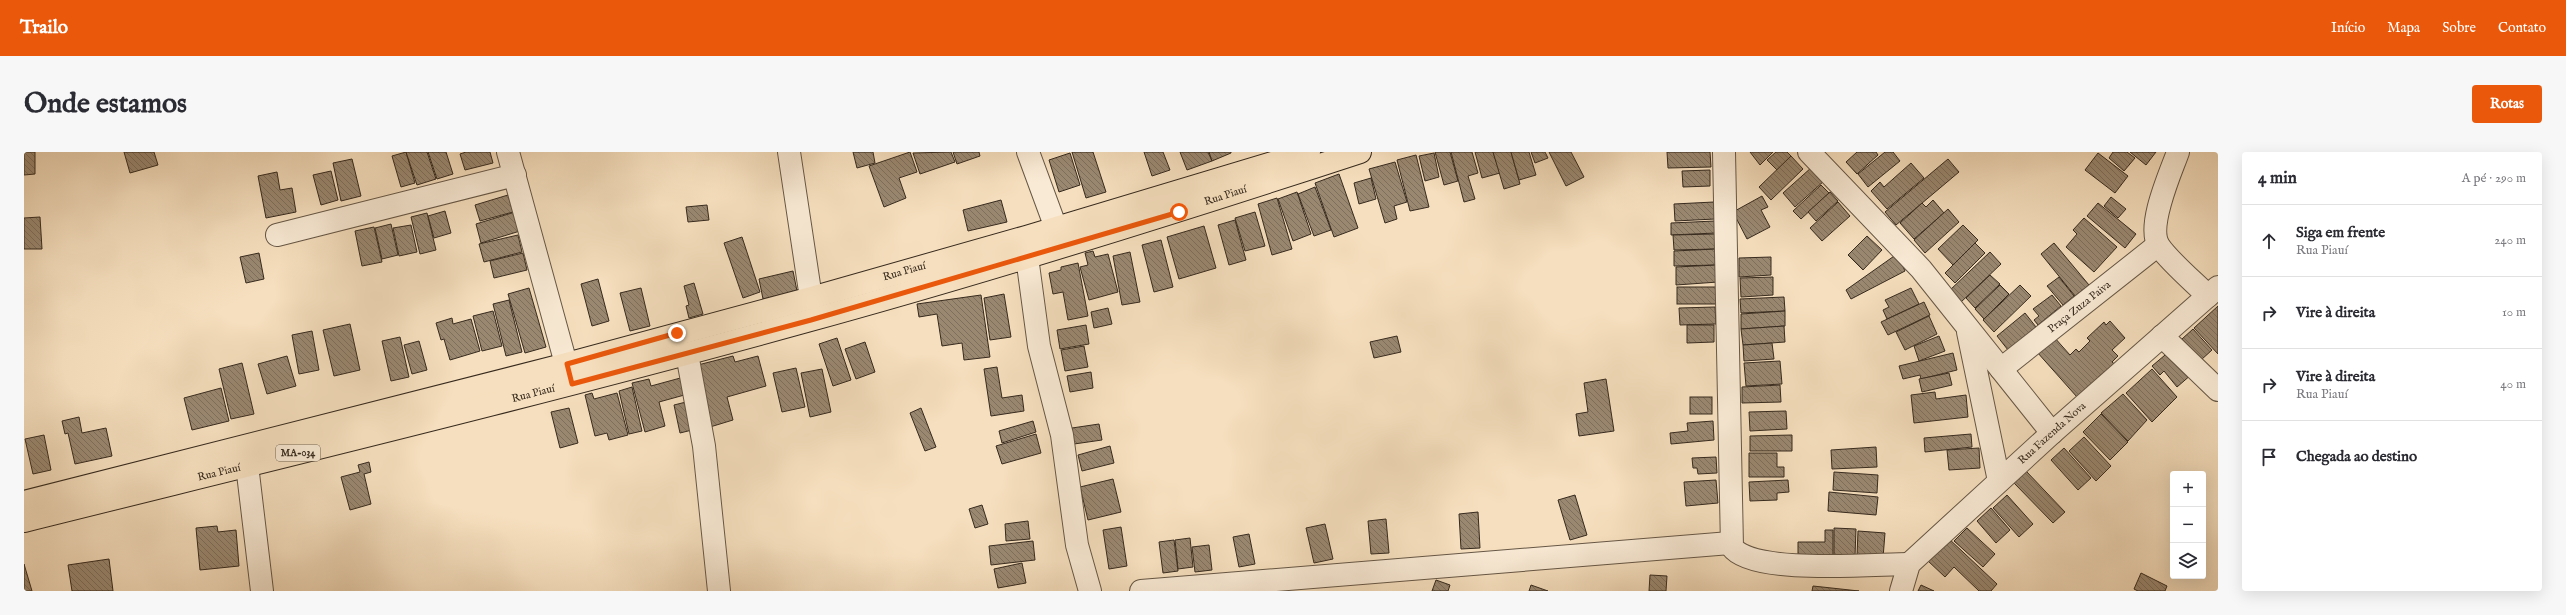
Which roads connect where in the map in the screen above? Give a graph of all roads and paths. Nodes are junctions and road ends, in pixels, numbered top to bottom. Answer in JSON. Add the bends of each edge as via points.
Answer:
{"nodes":[{"id":1,"x":508,"y":152,"type":"edge"},
{"id":2,"x":789,"y":152,"type":"edge"},
{"id":3,"x":1028,"y":152,"type":"edge"},
{"id":4,"x":1309,"y":152,"type":"edge"},
{"id":5,"x":1360,"y":152,"type":"edge"},
{"id":6,"x":1724,"y":152,"type":"edge"},
{"id":7,"x":1809,"y":152,"type":"edge"},
{"id":8,"x":2178,"y":152,"type":"edge"},
{"id":9,"x":516,"y":175,"type":"junction"},
{"id":10,"x":1056,"y":228,"type":"junction"},
{"id":11,"x":277,"y":235,"type":"dead end"},
{"id":12,"x":2158,"y":245,"type":"junction"},
{"id":13,"x":1027,"y":257,"type":"junction"},
{"id":14,"x":2213,"y":291,"type":"edge"},
{"id":15,"x":811,"y":298,"type":"junction"},
{"id":16,"x":1968,"y":330,"type":"junction"},
{"id":17,"x":2162,"y":336,"type":"junction"},
{"id":18,"x":687,"y":354,"type":"junction"},
{"id":19,"x":2001,"y":369,"type":"junction"},
{"id":20,"x":570,"y":374,"type":"junction"},
{"id":21,"x":2218,"y":390,"type":"edge"},
{"id":22,"x":2052,"y":433,"type":"junction"},
{"id":23,"x":247,"y":466,"type":"junction"},
{"id":24,"x":2000,"y":481,"type":"junction"},
{"id":25,"x":24,"y":502,"type":"edge"},
{"id":26,"x":24,"y":521,"type":"edge"},
{"id":27,"x":1730,"y":543,"type":"junction"},
{"id":28,"x":1909,"y":564,"type":"junction"},
{"id":29,"x":262,"y":591,"type":"edge"},
{"id":30,"x":719,"y":591,"type":"edge"},
{"id":31,"x":1090,"y":591,"type":"edge"},
{"id":32,"x":1141,"y":591,"type":"edge"},
{"id":33,"x":1901,"y":591,"type":"edge"}],
"edges":[{"from":1,"to":9,"type":"street"},
{"from":2,"to":15,"type":"street"},
{"from":3,"to":10,"type":"street"},
{"from":4,"to":10,"type":"main road","name":"Rua Piauí","number":"MA-034"},
{"from":5,"to":13,"type":"main road","name":"Rua Piauí","number":"MA-034","via":[[1179,212]]},
{"from":6,"to":27,"type":"street"},
{"from":7,"to":16,"type":"street","via":[[1921,269]]},
{"from":8,"to":12,"type":"street","via":[[2158,212],[2155,230]]},
{"from":9,"to":11,"type":"street"},
{"from":9,"to":20,"type":"street"},
{"from":10,"to":15,"type":"main road","name":"Rua Piauí","number":"MA-034"},
{"from":12,"to":14,"type":"street"},
{"from":12,"to":19,"type":"street","name":"Praça Zuza Paiva"},
{"from":13,"to":18,"type":"main road","name":"Rua Piauí","number":"MA-034"},
{"from":13,"to":31,"type":"street","via":[[1039,346],[1062,435],[1077,545]]},
{"from":14,"to":17,"type":"street","name":"Rua Fazenda Nova"},
{"from":15,"to":20,"type":"main road","name":"Rua Piauí","number":"MA-034"},
{"from":16,"to":19,"type":"street"},
{"from":16,"to":24,"type":"street"},
{"from":17,"to":21,"type":"street"},
{"from":17,"to":22,"type":"street","name":"Rua Fazenda Nova"},
{"from":18,"to":20,"type":"main road","name":"Rua Piauí","number":"MA-034"},
{"from":18,"to":30,"type":"street","via":[[704,446]]},
{"from":19,"to":22,"type":"street"},
{"from":20,"to":23,"type":"main road","name":"Rua Piauí","number":"MA-034"},
{"from":20,"to":25,"type":"main road","number":"MA-034"},
{"from":22,"to":24,"type":"street","name":"Rua Fazenda Nova"},
{"from":23,"to":26,"type":"main road","name":"Rua Piauí","number":"MA-034"},
{"from":23,"to":29,"type":"street"},
{"from":24,"to":28,"type":"street","name":"Rua Fazenda Nova"},
{"from":27,"to":28,"type":"street","via":[[1742,557],[1764,563],[1818,566]]},
{"from":27,"to":32,"type":"street"},
{"from":28,"to":33,"type":"street"}]}
